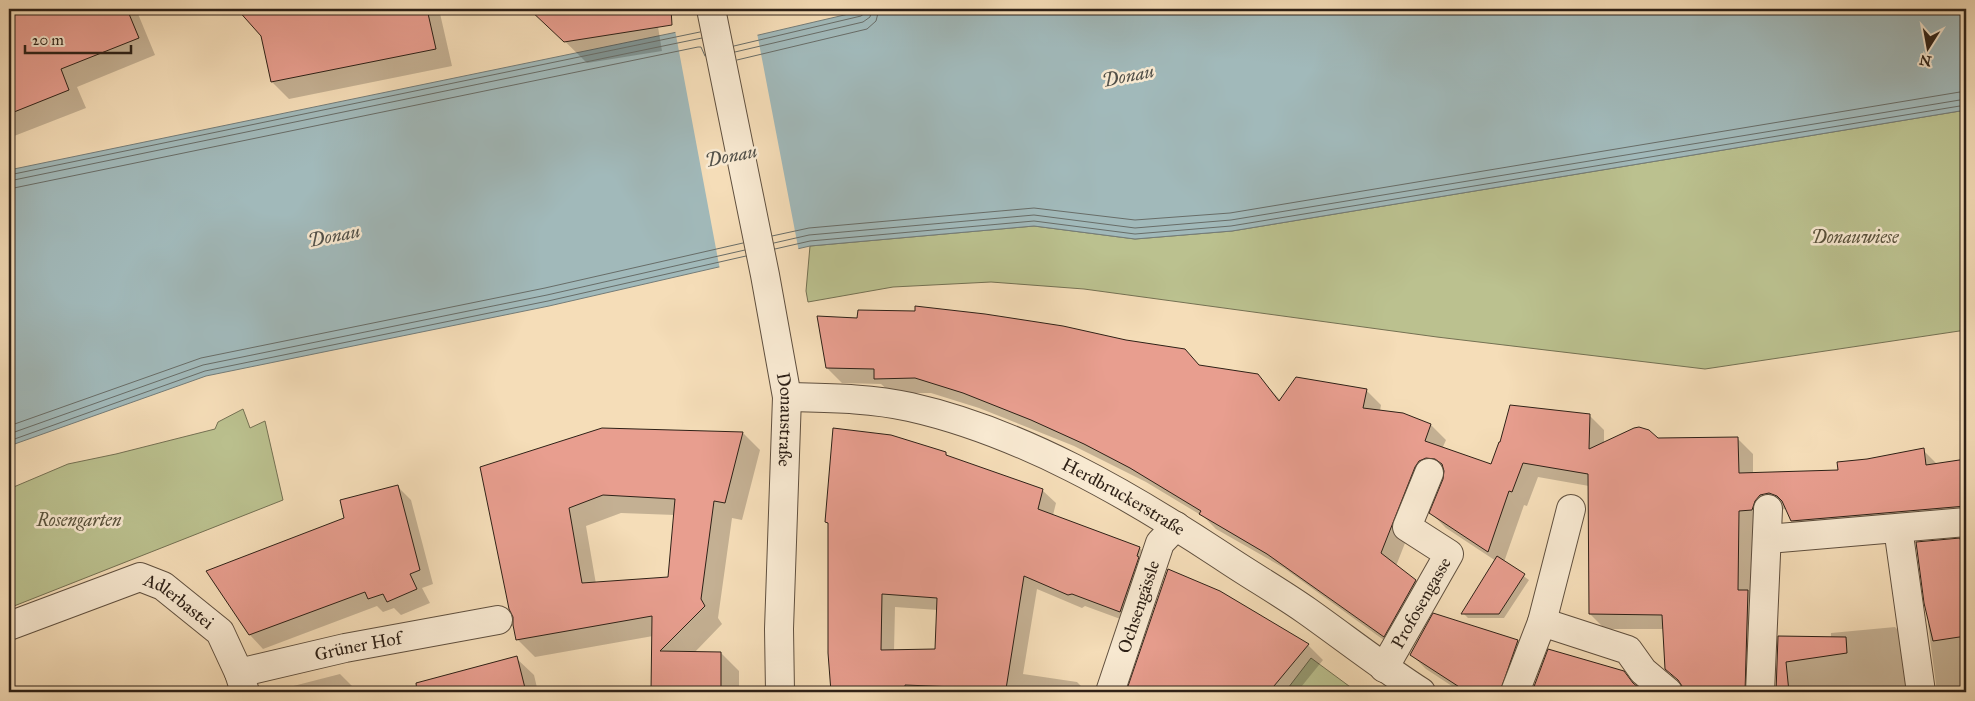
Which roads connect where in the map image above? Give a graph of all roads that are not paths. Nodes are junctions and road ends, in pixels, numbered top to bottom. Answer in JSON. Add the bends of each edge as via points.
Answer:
{"nodes":[{"id":1,"x":711,"y":9,"type":"edge"},
{"id":2,"x":786,"y":397,"type":"junction"},
{"id":3,"x":1429,"y":473,"type":"dead end"},
{"id":4,"x":1768,"y":509,"type":"dead end"},
{"id":5,"x":1570,"y":510,"type":"dead end"},
{"id":6,"x":1966,"y":522,"type":"edge"},
{"id":7,"x":1176,"y":526,"type":"junction"},
{"id":8,"x":1898,"y":528,"type":"junction"},
{"id":9,"x":1768,"y":539,"type":"junction"},
{"id":10,"x":498,"y":620,"type":"dead end"},
{"id":11,"x":1542,"y":622,"type":"junction"},
{"id":12,"x":9,"y":626,"type":"edge"},
{"id":13,"x":1384,"y":668,"type":"junction"},
{"id":14,"x":242,"y":682,"type":"edge"},
{"id":15,"x":780,"y":692,"type":"edge"},
{"id":16,"x":1110,"y":692,"type":"edge"},
{"id":17,"x":1421,"y":692,"type":"edge"},
{"id":18,"x":1515,"y":692,"type":"edge"},
{"id":19,"x":1668,"y":692,"type":"edge"},
{"id":20,"x":1760,"y":692,"type":"edge"},
{"id":21,"x":1921,"y":692,"type":"edge"}],
"edges":[{"from":1,"to":2,"type":"street","name":"Donaustraße"},
{"from":2,"to":7,"type":"street","name":"Herdbruckerstraße","via":[[859,399],[910,407],[964,423],[1018,443],[1123,494]]},
{"from":2,"to":15,"type":"street","name":"Donaustraße"},
{"from":3,"to":13,"type":"street","name":"Profosengasse","via":[[1407,527],[1449,554]]},
{"from":4,"to":9,"type":"street"},
{"from":5,"to":11,"type":"street"},
{"from":6,"to":8,"type":"street"},
{"from":7,"to":13,"type":"street","name":"Herdbruckerstraße","via":[[1306,610]]},
{"from":7,"to":16,"type":"street","name":"Ochsengässle","via":[[1160,543]]},
{"from":8,"to":9,"type":"street"},
{"from":8,"to":21,"type":"street"},
{"from":9,"to":20,"type":"street"},
{"from":10,"to":14,"type":"street","name":"Grüner Hof","via":[[345,648]]},
{"from":11,"to":18,"type":"street"},
{"from":11,"to":19,"type":"street","via":[[1628,650],[1643,671]]},
{"from":12,"to":14,"type":"street","name":"Adlerbastei","via":[[140,577],[163,586],[220,632]]},
{"from":13,"to":17,"type":"street","name":"Herdbruckerstraße"}]}
